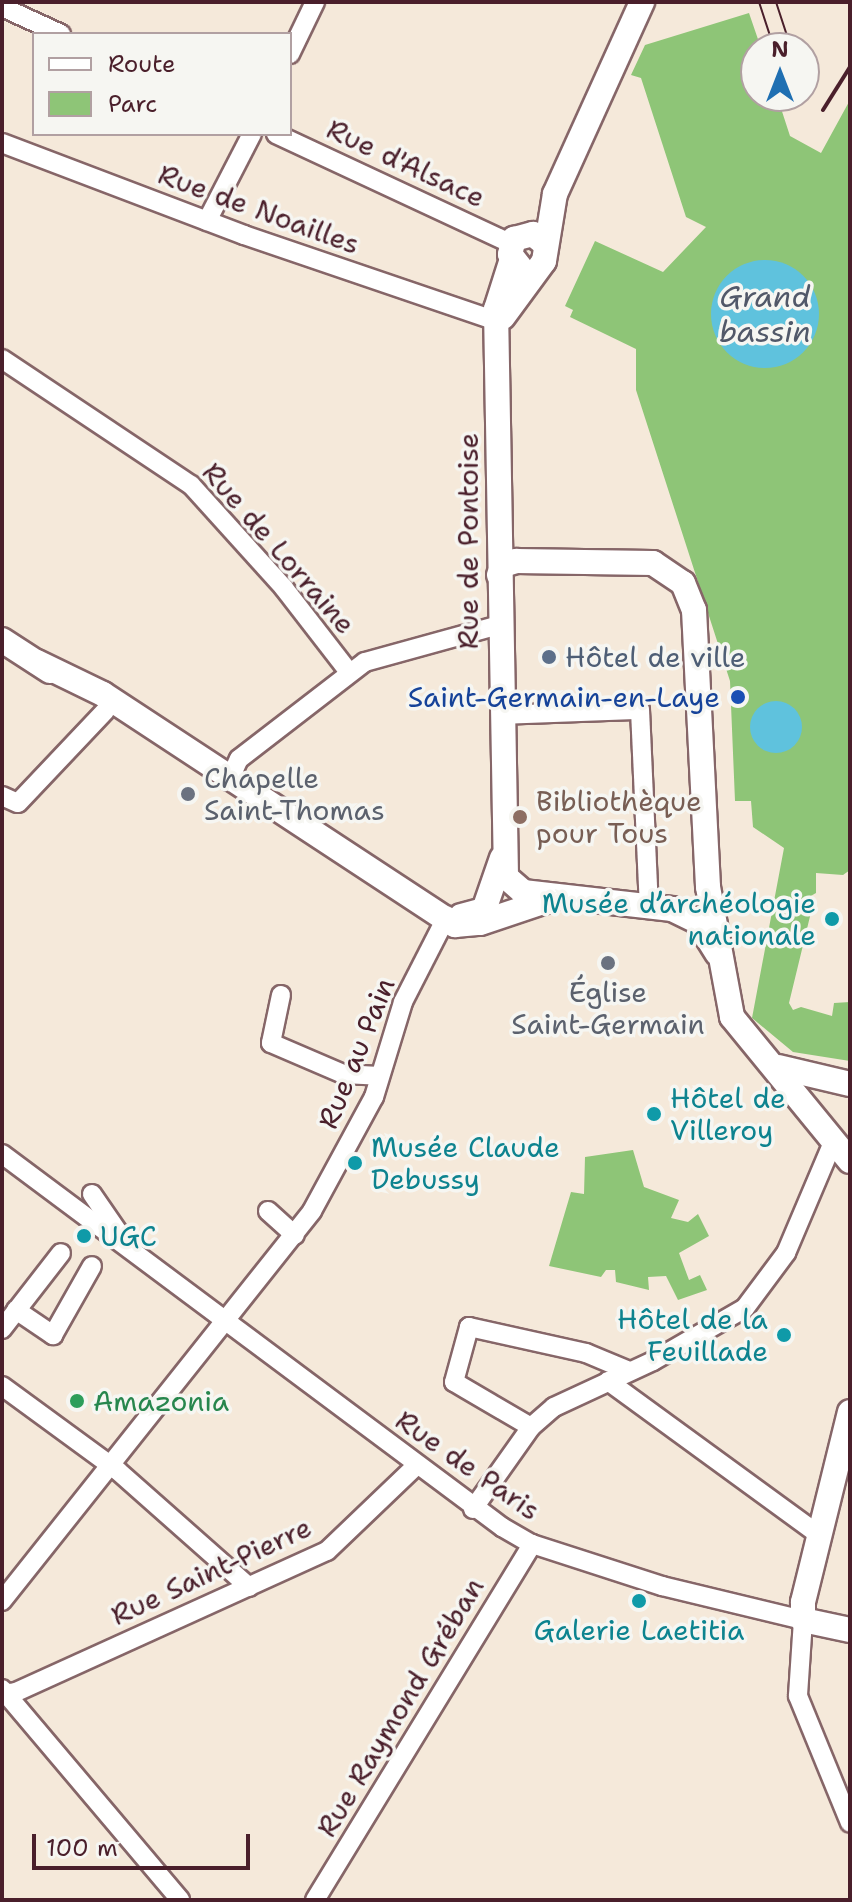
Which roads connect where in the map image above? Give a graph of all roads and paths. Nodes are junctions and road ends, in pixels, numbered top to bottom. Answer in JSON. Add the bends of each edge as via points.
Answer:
{"nodes":[{"id":1,"x":315,"y":2,"type":"edge"},
{"id":2,"x":642,"y":2,"type":"edge"},
{"id":3,"x":2,"y":7,"type":"edge"},
{"id":4,"x":57,"y":32,"type":"edge"},
{"id":5,"x":292,"y":50,"type":"edge"},
{"id":6,"x":251,"y":136,"type":"edge"},
{"id":7,"x":280,"y":136,"type":"edge"},
{"id":8,"x":2,"y":143,"type":"edge"},
{"id":9,"x":207,"y":221,"type":"junction"},
{"id":10,"x":524,"y":245,"type":"junction"},
{"id":11,"x":499,"y":322,"type":"junction"},
{"id":12,"x":2,"y":359,"type":"edge"},
{"id":13,"x":498,"y":536,"type":"junction"},
{"id":14,"x":520,"y":560,"type":"junction"},
{"id":15,"x":499,"y":575,"type":"junction"},
{"id":16,"x":499,"y":625,"type":"junction"},
{"id":17,"x":2,"y":640,"type":"edge"},
{"id":18,"x":349,"y":672,"type":"junction"},
{"id":19,"x":115,"y":711,"type":"junction"},
{"id":20,"x":501,"y":715,"type":"junction"},
{"id":21,"x":229,"y":781,"type":"junction"},
{"id":22,"x":10,"y":799,"type":"edge"},
{"id":23,"x":501,"y":861,"type":"junction"},
{"id":24,"x":708,"y":887,"type":"junction"},
{"id":25,"x":556,"y":898,"type":"junction"},
{"id":26,"x":660,"y":908,"type":"junction"},
{"id":27,"x":458,"y":916,"type":"junction"},
{"id":28,"x":717,"y":953,"type":"junction"},
{"id":29,"x":281,"y":995,"type":"dead end"},
{"id":30,"x":778,"y":1067,"type":"junction"},
{"id":31,"x":379,"y":1076,"type":"junction"},
{"id":32,"x":842,"y":1083,"type":"edge"},
{"id":33,"x":805,"y":1102,"type":"junction"},
{"id":34,"x":834,"y":1140,"type":"junction"},
{"id":35,"x":2,"y":1154,"type":"edge"},
{"id":36,"x":850,"y":1161,"type":"edge"},
{"id":37,"x":92,"y":1194,"type":"dead end"},
{"id":38,"x":268,"y":1211,"type":"dead end"},
{"id":39,"x":295,"y":1235,"type":"junction"},
{"id":40,"x":124,"y":1241,"type":"junction"},
{"id":41,"x":61,"y":1253,"type":"dead end"},
{"id":42,"x":92,"y":1266,"type":"dead end"},
{"id":43,"x":16,"y":1310,"type":"junction"},
{"id":44,"x":223,"y":1321,"type":"junction"},
{"id":45,"x":2,"y":1329,"type":"edge"},
{"id":46,"x":629,"y":1371,"type":"junction"},
{"id":47,"x":608,"y":1381,"type":"junction"},
{"id":48,"x":2,"y":1386,"type":"edge"},
{"id":49,"x":850,"y":1412,"type":"edge"},
{"id":50,"x":531,"y":1427,"type":"junction"},
{"id":51,"x":417,"y":1465,"type":"junction"},
{"id":52,"x":112,"y":1468,"type":"junction"},
{"id":53,"x":473,"y":1509,"type":"junction"},
{"id":54,"x":819,"y":1535,"type":"junction"},
{"id":55,"x":532,"y":1544,"type":"junction"},
{"id":56,"x":249,"y":1587,"type":"junction"},
{"id":57,"x":2,"y":1601,"type":"edge"},
{"id":58,"x":803,"y":1620,"type":"junction"},
{"id":59,"x":850,"y":1630,"type":"edge"},
{"id":60,"x":3,"y":1692,"type":"edge"},
{"id":61,"x":850,"y":1823,"type":"edge"},
{"id":62,"x":180,"y":1900,"type":"edge"},
{"id":63,"x":315,"y":1900,"type":"edge"}],
"edges":[{"from":1,"to":5,"type":"street"},
{"from":2,"to":10,"type":"main road","name":"Rue de Pontoise","via":[[555,194]]},
{"from":3,"to":4,"type":"street"},
{"from":6,"to":9,"type":"street"},
{"from":7,"to":10,"type":"street","name":"Rue d'Alsace"},
{"from":8,"to":9,"type":"street","name":"Rue de Noailles"},
{"from":9,"to":11,"type":"street","name":"Rue de Noailles"},
{"from":10,"to":11,"type":"main road","name":"Rue de Pontoise","via":[[496,309]]},
{"from":10,"to":11,"type":"main road","via":[[544,261]]},
{"from":11,"to":13,"type":"main road","name":"Rue de Pontoise"},
{"from":12,"to":18,"type":"street","name":"Rue de Lorraine","via":[[191,485],[284,588]]},
{"from":13,"to":14,"type":"main road","via":[[506,551]]},
{"from":13,"to":15,"type":"main road","name":"Rue de Pontoise"},
{"from":14,"to":15,"type":"main road","via":[[503,565]]},
{"from":14,"to":24,"type":"main road","via":[[653,563],[676,576],[690,595]]},
{"from":15,"to":16,"type":"main road","name":"Rue de Pontoise"},
{"from":16,"to":18,"type":"street","via":[[365,662]]},
{"from":16,"to":20,"type":"main road","name":"Rue de Pontoise"},
{"from":17,"to":19,"type":"main road"},
{"from":18,"to":21,"type":"street","via":[[239,759]]},
{"from":19,"to":21,"type":"main road","via":[[210,763]]},
{"from":19,"to":22,"type":"street"},
{"from":20,"to":23,"type":"main road","name":"Rue de Pontoise"},
{"from":20,"to":26,"type":"street","via":[[640,710]]},
{"from":21,"to":27,"type":"main road"},
{"from":23,"to":25,"type":"main road","name":"Rue de Pontoise","via":[[513,886]]},
{"from":23,"to":27,"type":"main road","name":"Rue de Pontoise","via":[[484,910]]},
{"from":24,"to":26,"type":"main road","via":[[694,902]]},
{"from":24,"to":28,"type":"main road"},
{"from":25,"to":26,"type":"main road"},
{"from":25,"to":27,"type":"main road","via":[[466,926]]},
{"from":26,"to":28,"type":"main road","via":[[697,921]]},
{"from":27,"to":31,"type":"street","name":"Rue au Pain","via":[[403,1002]]},
{"from":28,"to":30,"type":"main road","via":[[732,1017],[744,1036]]},
{"from":29,"to":31,"type":"street","via":[[271,1043],[343,1074]]},
{"from":30,"to":32,"type":"main road"},
{"from":30,"to":33,"type":"main road"},
{"from":31,"to":39,"type":"street","name":"Rue au Pain","via":[[335,1176]]},
{"from":32,"to":33,"type":"main road"},
{"from":33,"to":34,"type":"main road"},
{"from":34,"to":36,"type":"main road"},
{"from":34,"to":46,"type":"street","via":[[786,1253],[745,1308]]},
{"from":35,"to":40,"type":"street"},
{"from":37,"to":40,"type":"street"},
{"from":38,"to":39,"type":"street"},
{"from":39,"to":44,"type":"street","name":"Rue au Pain"},
{"from":40,"to":44,"type":"street","name":"Rue de Paris"},
{"from":41,"to":43,"type":"street"},
{"from":42,"to":43,"type":"street","via":[[53,1335]]},
{"from":43,"to":45,"type":"street"},
{"from":44,"to":51,"type":"street","name":"Rue de Paris"},
{"from":44,"to":52,"type":"street","name":"Rue au Pain"},
{"from":46,"to":47,"type":"street"},
{"from":46,"to":50,"type":"street","via":[[586,1353],[469,1327],[454,1382]]},
{"from":47,"to":50,"type":"street","via":[[554,1407]]},
{"from":47,"to":54,"type":"street"},
{"from":48,"to":52,"type":"street"},
{"from":49,"to":54,"type":"main road"},
{"from":50,"to":53,"type":"street"},
{"from":51,"to":53,"type":"street","name":"Rue de Paris"},
{"from":51,"to":56,"type":"street","name":"Rue Saint-Pierre","via":[[327,1551]]},
{"from":52,"to":56,"type":"street"},
{"from":52,"to":57,"type":"street","name":"Rue au Pain"},
{"from":53,"to":55,"type":"street","name":"Rue de Paris"},
{"from":54,"to":58,"type":"main road"},
{"from":55,"to":58,"type":"street","name":"Rue de Paris","via":[[662,1586]]},
{"from":55,"to":63,"type":"street","name":"Rue Raymond Gréban"},
{"from":56,"to":60,"type":"street","name":"Rue Saint-Pierre"},
{"from":58,"to":59,"type":"main road"},
{"from":58,"to":61,"type":"street","via":[[798,1696]]},
{"from":60,"to":62,"type":"street"}]}
